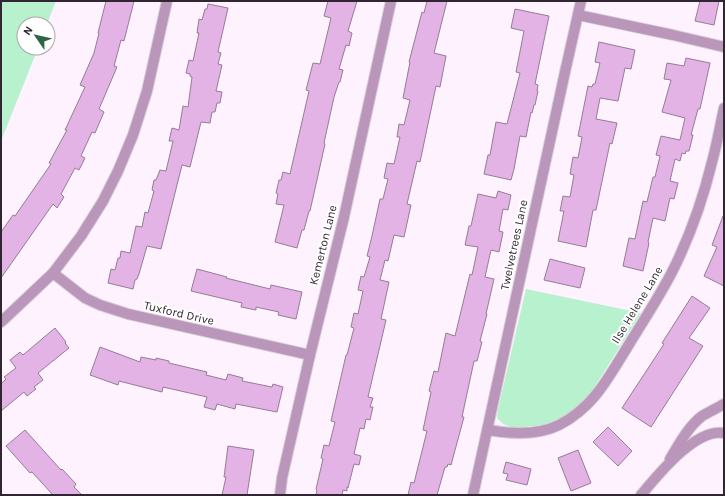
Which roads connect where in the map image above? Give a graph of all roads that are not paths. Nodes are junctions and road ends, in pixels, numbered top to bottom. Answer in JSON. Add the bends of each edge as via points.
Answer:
{"nodes":[{"id":1,"x":167,"y":1,"type":"edge"},
{"id":2,"x":391,"y":1,"type":"edge"},
{"id":3,"x":581,"y":1,"type":"edge"},
{"id":4,"x":578,"y":15,"type":"junction"},
{"id":5,"x":724,"y":47,"type":"edge"},
{"id":6,"x":724,"y":108,"type":"edge"},
{"id":7,"x":53,"y":273,"type":"junction"},
{"id":8,"x":1,"y":322,"type":"edge"},
{"id":9,"x":310,"y":356,"type":"junction"},
{"id":10,"x":724,"y":404,"type":"edge"},
{"id":11,"x":488,"y":430,"type":"junction"},
{"id":12,"x":724,"y":433,"type":"edge"},
{"id":13,"x":664,"y":469,"type":"junction"},
{"id":14,"x":280,"y":495,"type":"edge"},
{"id":15,"x":473,"y":495,"type":"edge"},
{"id":16,"x":641,"y":495,"type":"edge"}],
"edges":[{"from":1,"to":7,"type":"street","via":[[147,91],[118,171],[81,236]]},
{"from":2,"to":9,"type":"street","name":"Kemerton Lane","via":[[344,216]]},
{"from":3,"to":4,"type":"street","name":"Twelvetrees Lane"},
{"from":4,"to":5,"type":"street"},
{"from":4,"to":11,"type":"street","name":"Twelvetrees Lane"},
{"from":6,"to":11,"type":"street","name":"Ilse Helene Lane","via":[[705,188],[684,247],[666,283],[601,390],[574,417],[557,426],[540,432],[505,433]]},
{"from":7,"to":8,"type":"street"},
{"from":7,"to":9,"type":"street","name":"Tuxford Drive","via":[[85,298],[114,310]]},
{"from":9,"to":14,"type":"street","name":"Kemerton Lane"},
{"from":10,"to":13,"type":"street","via":[[695,422]]},
{"from":11,"to":15,"type":"street","name":"Twelvetrees Lane"},
{"from":12,"to":13,"type":"street","via":[[705,436],[689,445]]},
{"from":13,"to":16,"type":"street"}]}
